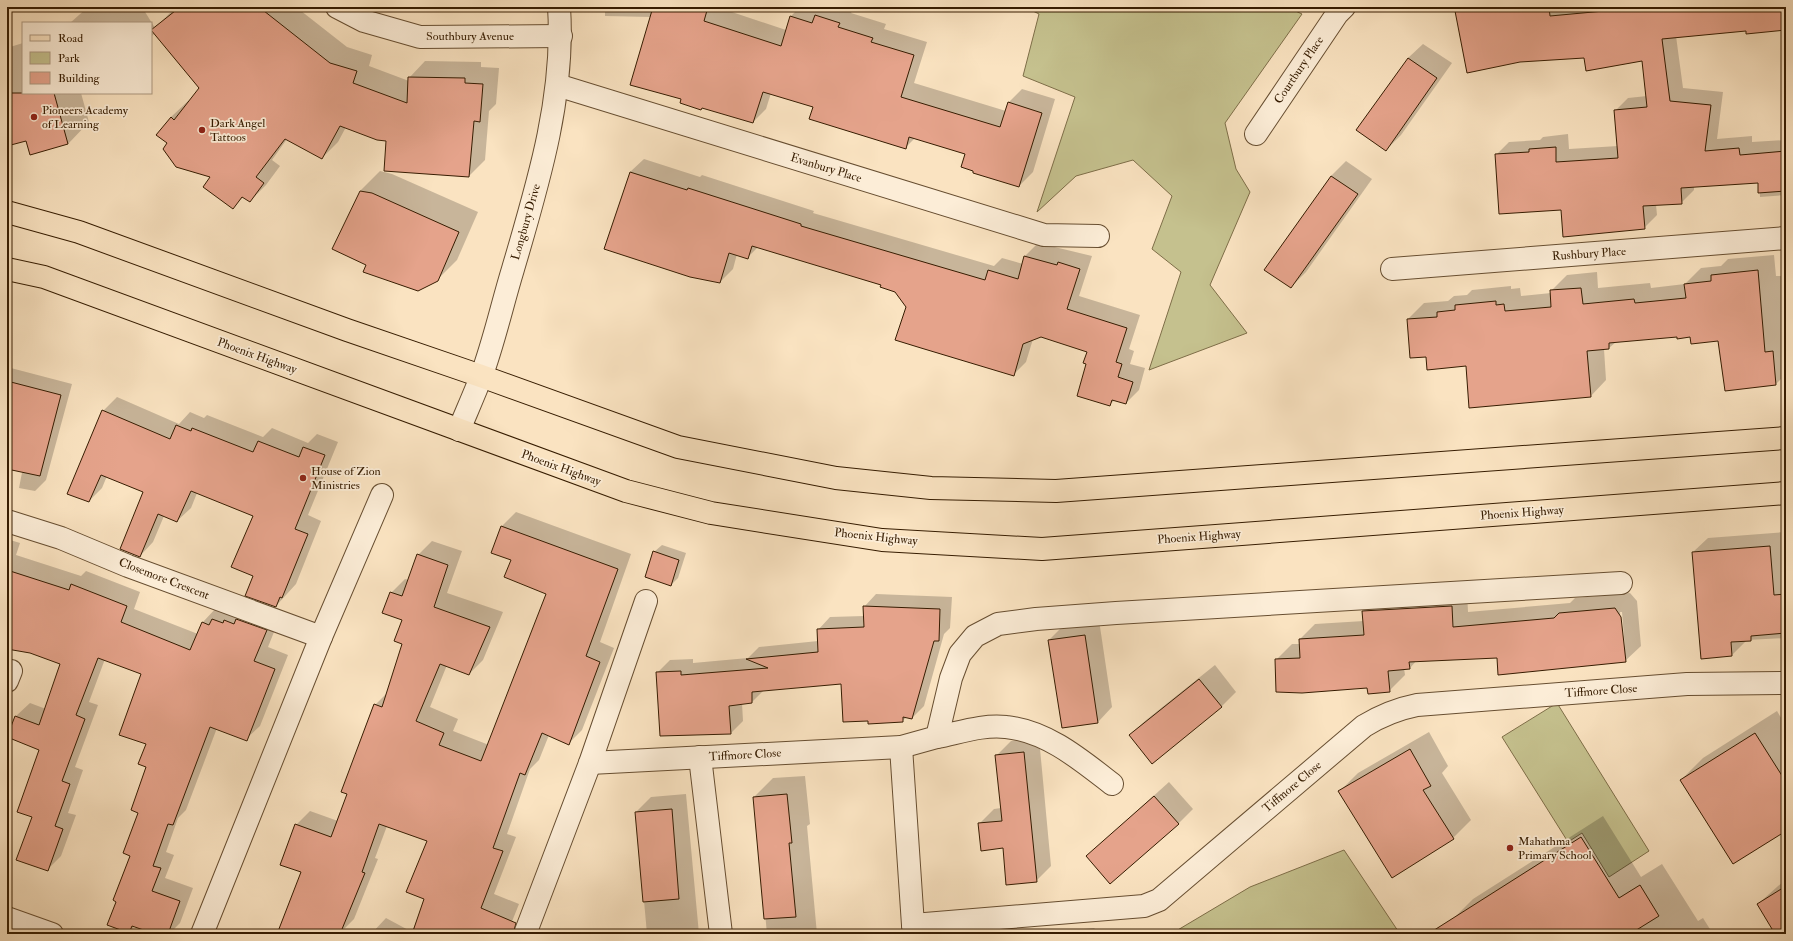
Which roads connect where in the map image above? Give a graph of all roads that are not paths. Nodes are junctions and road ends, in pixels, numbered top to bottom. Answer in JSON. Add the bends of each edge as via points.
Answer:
{"nodes":[{"id":1,"x":337,"y":7,"type":"edge"},
{"id":2,"x":559,"y":7,"type":"edge"},
{"id":3,"x":1344,"y":7,"type":"edge"},
{"id":4,"x":561,"y":36,"type":"junction"},
{"id":5,"x":557,"y":84,"type":"junction"},
{"id":6,"x":1256,"y":134,"type":"dead end"},
{"id":7,"x":7,"y":212,"type":"edge"},
{"id":8,"x":1098,"y":236,"type":"dead end"},
{"id":9,"x":1786,"y":238,"type":"edge"},
{"id":10,"x":7,"y":269,"type":"edge"},
{"id":11,"x":1392,"y":269,"type":"dead end"},
{"id":12,"x":481,"y":376,"type":"junction"},
{"id":13,"x":459,"y":430,"type":"junction"},
{"id":14,"x":1786,"y":438,"type":"edge"},
{"id":15,"x":1786,"y":493,"type":"edge"},
{"id":16,"x":382,"y":496,"type":"dead end"},
{"id":17,"x":7,"y":521,"type":"edge"},
{"id":18,"x":1621,"y":583,"type":"dead end"},
{"id":19,"x":646,"y":601,"type":"dead end"},
{"id":20,"x":321,"y":637,"type":"junction"},
{"id":21,"x":1786,"y":683,"type":"edge"},
{"id":22,"x":937,"y":738,"type":"junction"},
{"id":23,"x":901,"y":747,"type":"junction"},
{"id":24,"x":700,"y":757,"type":"junction"},
{"id":25,"x":590,"y":763,"type":"junction"},
{"id":26,"x":1112,"y":784,"type":"dead end"},
{"id":27,"x":7,"y":918,"type":"edge"},
{"id":28,"x":914,"y":930,"type":"edge"},
{"id":29,"x":52,"y":934,"type":"edge"},
{"id":30,"x":202,"y":934,"type":"edge"},
{"id":31,"x":525,"y":934,"type":"edge"},
{"id":32,"x":721,"y":934,"type":"edge"}],
"edges":[{"from":1,"to":4,"type":"street","name":"Southbury Avenue","via":[[364,21],[420,37]]},
{"from":2,"to":4,"type":"street","name":"Longbury Drive"},
{"from":3,"to":6,"type":"street","name":"Courtbury Place"},
{"from":4,"to":5,"type":"street","name":"Longbury Drive"},
{"from":5,"to":8,"type":"street","name":"Evanbury Place","via":[[1044,235]]},
{"from":5,"to":12,"type":"street","name":"Longbury Drive","via":[[534,200]]},
{"from":7,"to":12,"type":"main road","via":[[78,232]]},
{"from":9,"to":11,"type":"street","name":"Rushbury Place"},
{"from":10,"to":13,"type":"main road","name":"Phoenix Highway","via":[[44,277]]},
{"from":12,"to":13,"type":"street","name":"Longbury Drive"},
{"from":12,"to":14,"type":"main road","via":[[678,447],[836,478],[930,488],[1056,491]]},
{"from":13,"to":15,"type":"main road","name":"Phoenix Highway","via":[[626,491],[711,513],[882,540],[1042,549]]},
{"from":16,"to":20,"type":"street"},
{"from":17,"to":20,"type":"street","name":"Closemore Crescent","via":[[61,538],[128,566]]},
{"from":18,"to":22,"type":"street","via":[[1116,613],[998,624],[975,636],[960,654],[951,678]]},
{"from":19,"to":25,"type":"street"},
{"from":20,"to":30,"type":"street"},
{"from":21,"to":28,"type":"street","name":"Tiffmore Close","via":[[1687,684],[1418,705],[1398,709],[1364,726],[1159,900],[1144,906]]},
{"from":22,"to":23,"type":"street","name":"Tiffmore Close"},
{"from":22,"to":26,"type":"street","name":"Tiffmore Close","via":[[1006,726],[1051,742],[1075,756]]},
{"from":23,"to":24,"type":"street","name":"Tiffmore Close"},
{"from":23,"to":28,"type":"street","name":"Tiffmore Close"},
{"from":24,"to":25,"type":"street","name":"Tiffmore Close"},
{"from":24,"to":32,"type":"street"},
{"from":25,"to":31,"type":"street"},
{"from":27,"to":29,"type":"street"}]}
